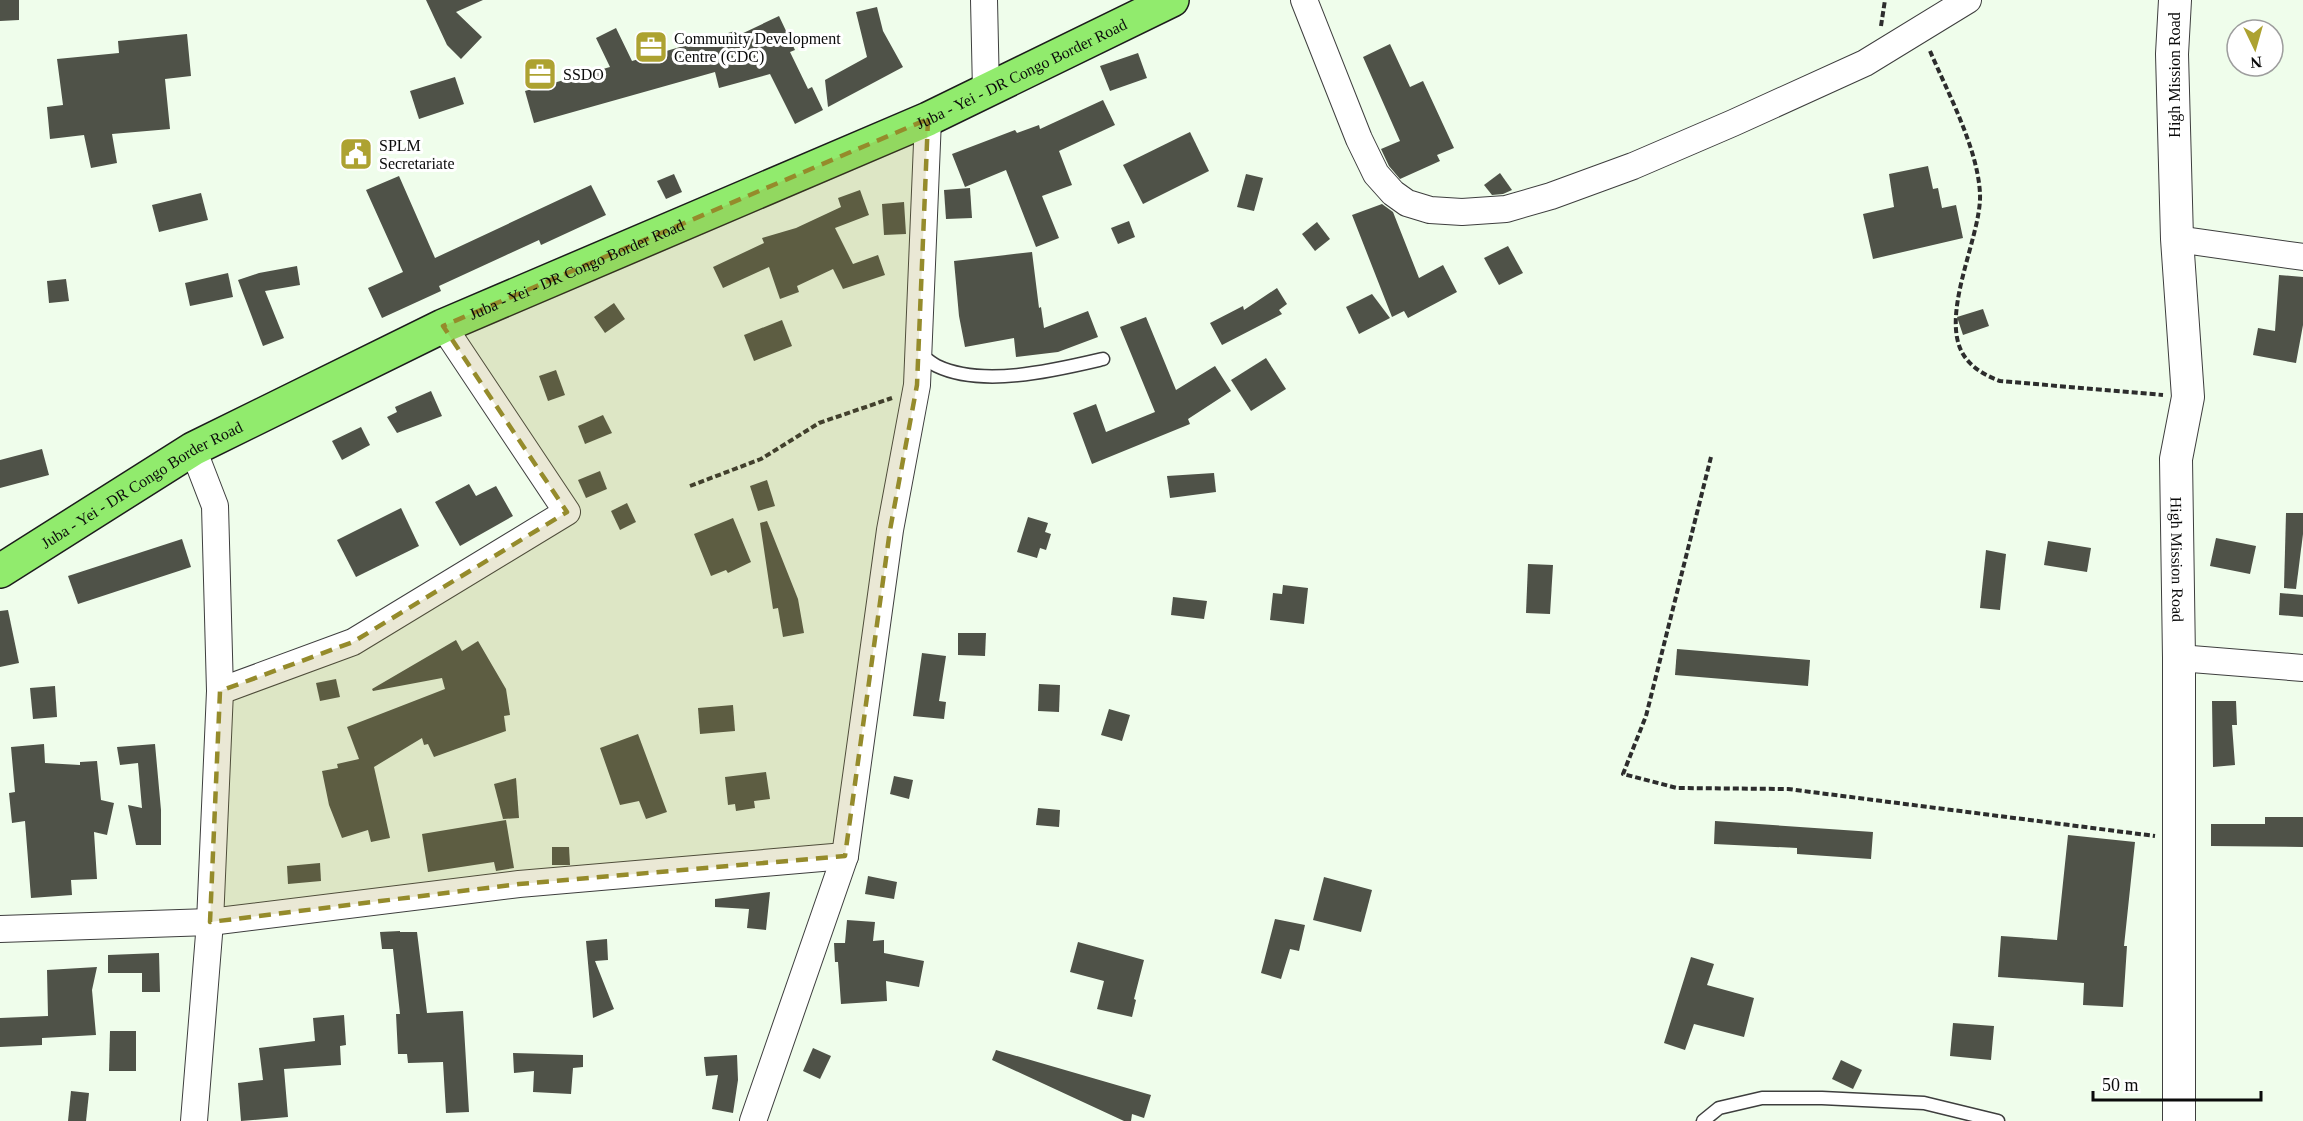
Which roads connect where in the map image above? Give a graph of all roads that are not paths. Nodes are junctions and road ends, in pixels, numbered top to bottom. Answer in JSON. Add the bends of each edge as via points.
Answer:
{"nodes":[{"id":1,"x":984,"y":0,"type":"edge"},
{"id":2,"x":1172,"y":0,"type":"edge"},
{"id":3,"x":1304,"y":0,"type":"edge"},
{"id":4,"x":1968,"y":0,"type":"edge"},
{"id":5,"x":2175,"y":0,"type":"edge"},
{"id":6,"x":986,"y":91,"type":"junction"},
{"id":7,"x":928,"y":118,"type":"junction"},
{"id":8,"x":2177,"y":239,"type":"junction"},
{"id":9,"x":2303,"y":257,"type":"edge"},
{"id":10,"x":443,"y":326,"type":"junction"},
{"id":11,"x":918,"y":352,"type":"junction"},
{"id":12,"x":1103,"y":360,"type":"dead end"},
{"id":13,"x":193,"y":449,"type":"junction"},
{"id":14,"x":0,"y":572,"type":"edge"},
{"id":15,"x":2179,"y":658,"type":"junction"},
{"id":16,"x":2303,"y":668,"type":"edge"},
{"id":17,"x":220,"y":692,"type":"junction"},
{"id":18,"x":845,"y":856,"type":"junction"},
{"id":19,"x":210,"y":922,"type":"junction"},
{"id":20,"x":0,"y":929,"type":"edge"},
{"id":21,"x":194,"y":1121,"type":"edge"},
{"id":22,"x":753,"y":1121,"type":"edge"},
{"id":23,"x":1703,"y":1121,"type":"edge"},
{"id":24,"x":1998,"y":1121,"type":"edge"},
{"id":25,"x":2179,"y":1121,"type":"edge"}],
"edges":[{"from":1,"to":6,"type":"street"},
{"from":2,"to":6,"type":"main road","name":"Juba - Yei - DR Congo Border Road"},
{"from":3,"to":4,"type":"street","via":[[1376,174],[1407,203],[1430,210],[1462,212],[1506,209],[1633,166],[1865,63]]},
{"from":5,"to":8,"type":"street","name":"High Mission Road","via":[[2172,54]]},
{"from":6,"to":7,"type":"main road","name":"Juba - Yei - DR Congo Border Road"},
{"from":7,"to":10,"type":"main road","name":"Juba - Yei - DR Congo Border Road"},
{"from":7,"to":11,"type":"street"},
{"from":8,"to":9,"type":"street"},
{"from":8,"to":15,"type":"street","name":"High Mission Road","via":[[2188,397],[2176,459]]},
{"from":10,"to":13,"type":"main road","name":"Juba - Yei - DR Congo Border Road"},
{"from":10,"to":17,"type":"street","via":[[567,512],[353,642]]},
{"from":11,"to":12,"type":"lane","via":[[936,366],[984,376],[1017,376]]},
{"from":11,"to":18,"type":"street","via":[[917,386],[890,530]]},
{"from":13,"to":14,"type":"main road","name":"Juba - Yei - DR Congo Border Road"},
{"from":13,"to":17,"type":"street","via":[[215,506]]},
{"from":15,"to":16,"type":"street"},
{"from":15,"to":25,"type":"street","name":"High Mission Road"},
{"from":17,"to":19,"type":"street"},
{"from":18,"to":19,"type":"street","via":[[519,884]]},
{"from":18,"to":22,"type":"street"},
{"from":19,"to":20,"type":"street"},
{"from":19,"to":21,"type":"street"},
{"from":23,"to":24,"type":"lane","via":[[1719,1108],[1762,1098],[1822,1098],[1924,1103]]}]}
